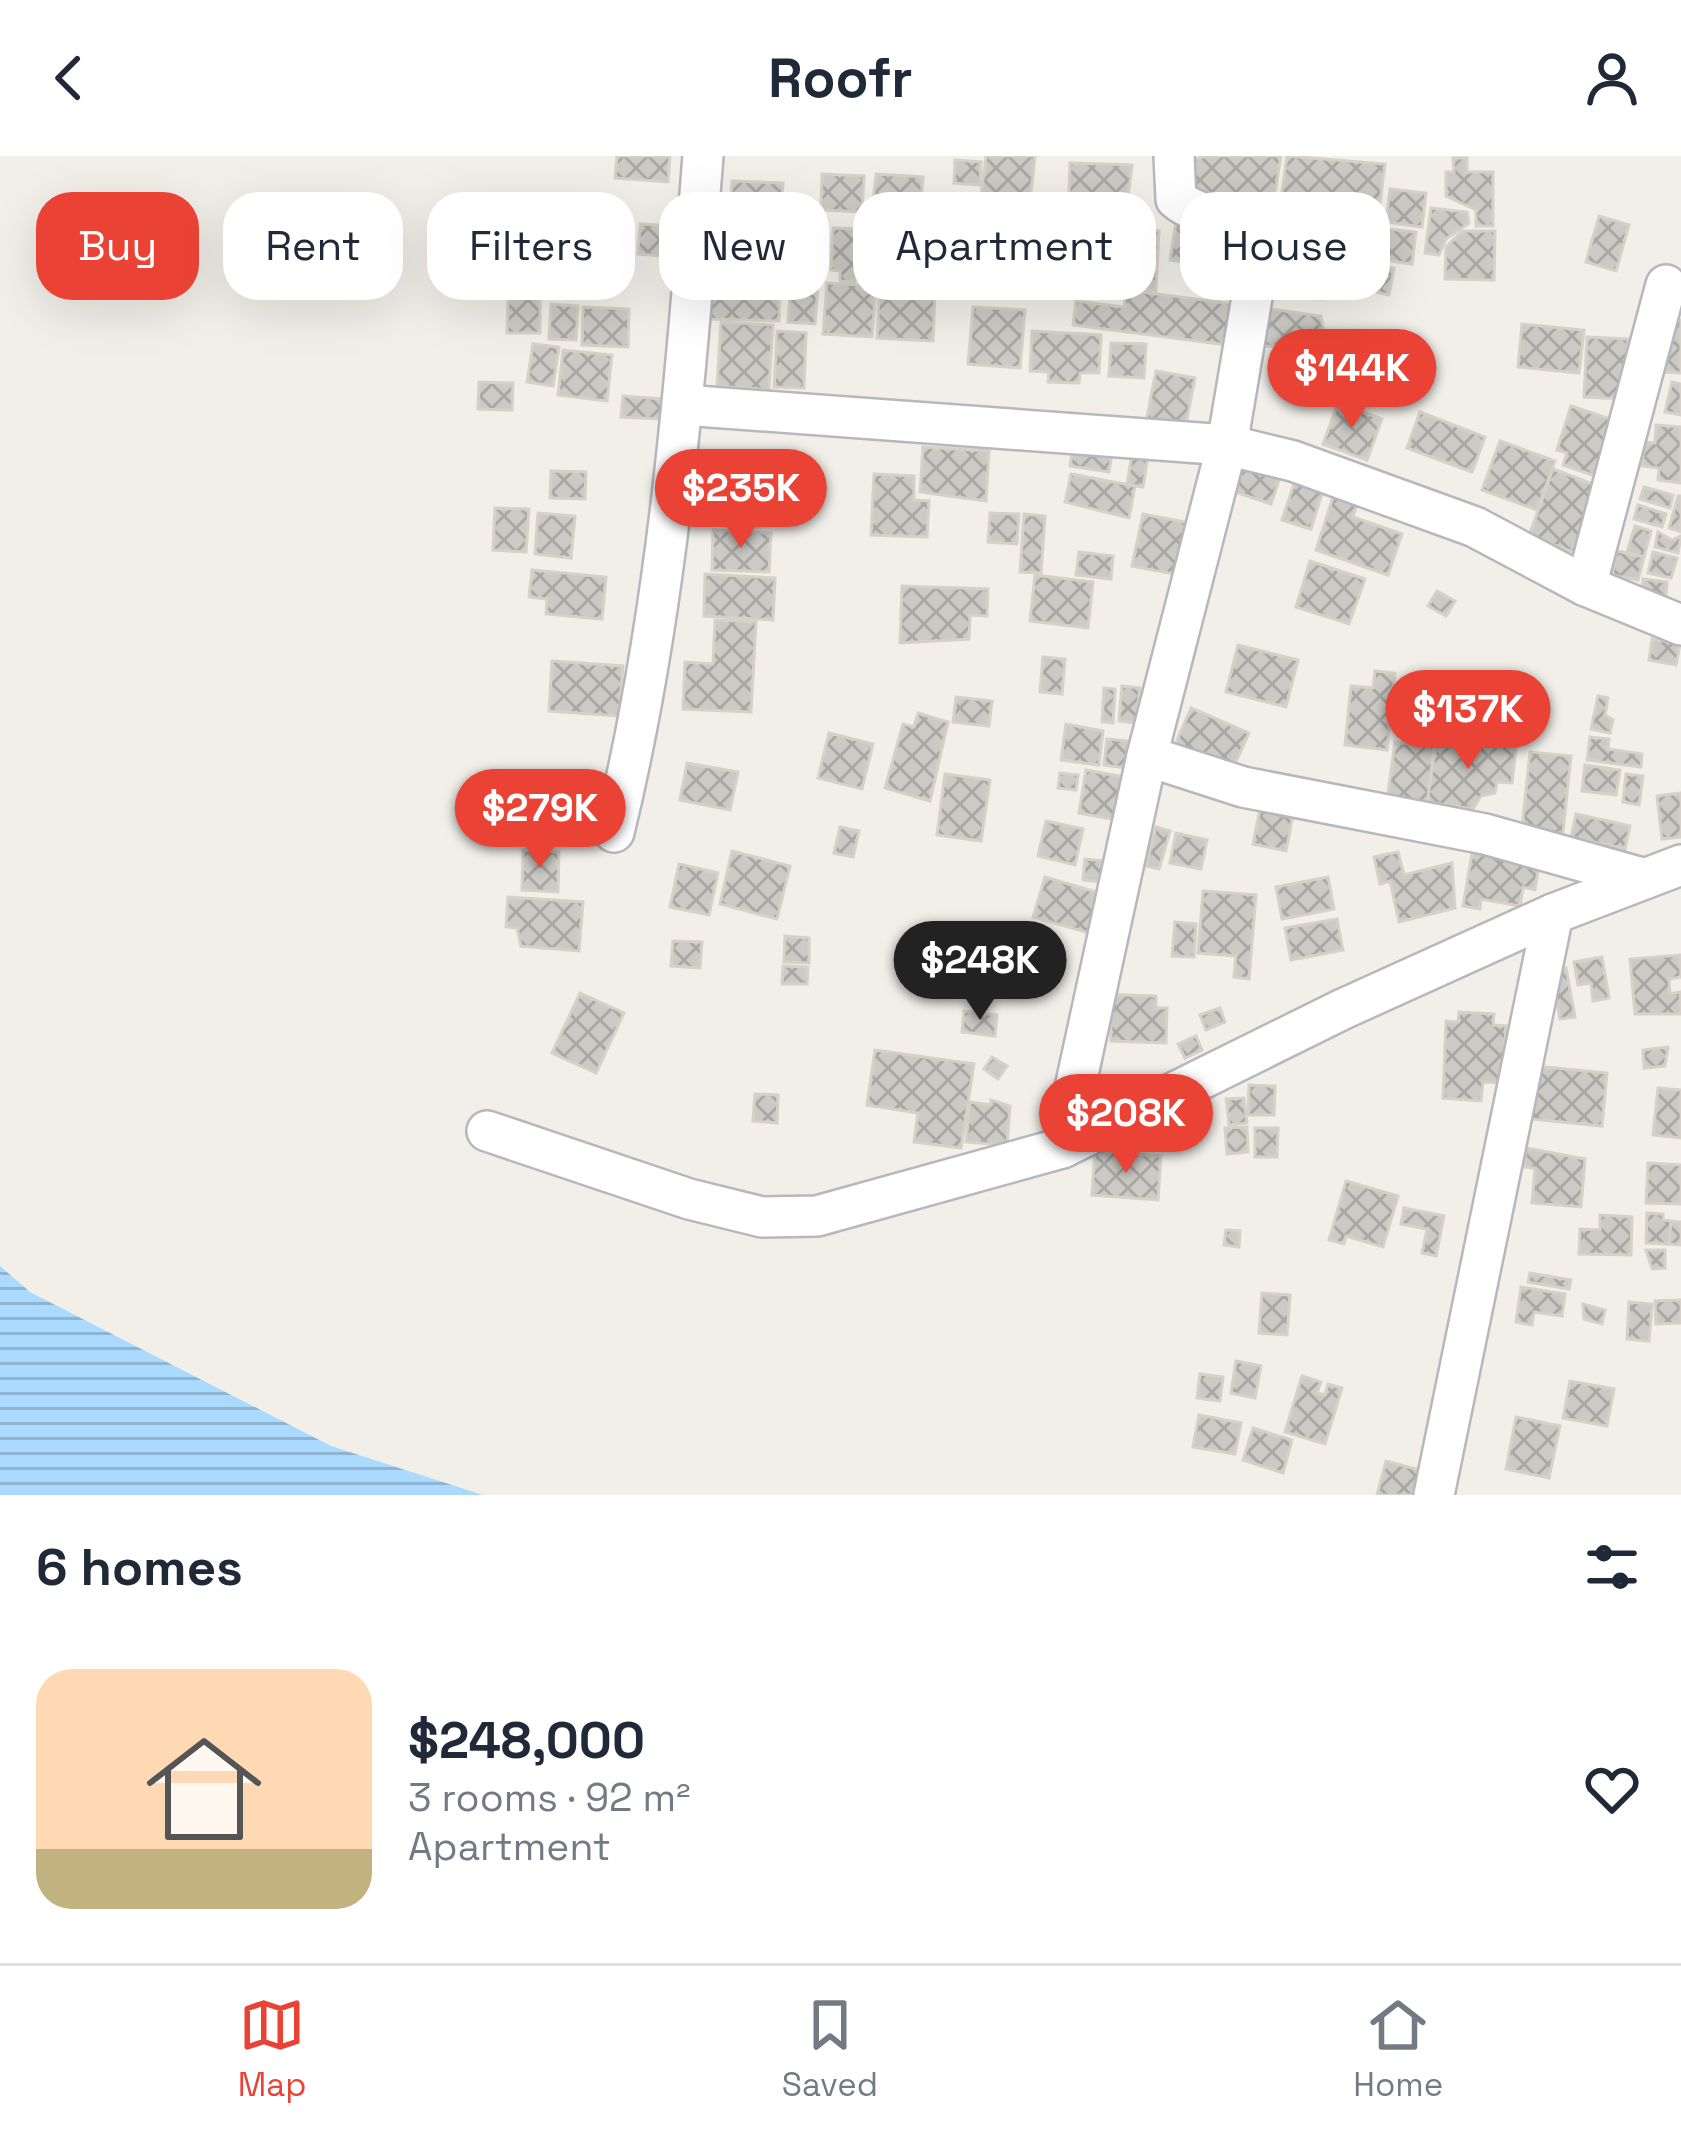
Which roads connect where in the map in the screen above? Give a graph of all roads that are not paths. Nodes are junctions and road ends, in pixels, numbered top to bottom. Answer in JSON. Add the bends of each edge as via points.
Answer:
{"nodes":[{"id":1,"x":703,"y":156,"type":"edge"},
{"id":2,"x":1174,"y":156,"type":"edge"},
{"id":3,"x":1666,"y":285,"type":"dead end"},
{"id":4,"x":683,"y":405,"type":"junction"},
{"id":5,"x":1227,"y":445,"type":"junction"},
{"id":6,"x":1586,"y":586,"type":"junction"},
{"id":7,"x":1681,"y":625,"type":"edge"},
{"id":8,"x":1147,"y":756,"type":"junction"},
{"id":9,"x":614,"y":832,"type":"dead end"},
{"id":10,"x":1681,"y":865,"type":"edge"},
{"id":11,"x":1642,"y":878,"type":"junction"},
{"id":12,"x":1553,"y":914,"type":"junction"},
{"id":13,"x":487,"y":1130,"type":"dead end"},
{"id":14,"x":1062,"y":1148,"type":"junction"},
{"id":15,"x":1434,"y":1495,"type":"edge"}],
"edges":[{"from":1,"to":4,"type":"street"},
{"from":2,"to":5,"type":"street","via":[[1176,200],[1246,229],[1260,250]]},
{"from":3,"to":6,"type":"street"},
{"from":4,"to":5,"type":"street"},
{"from":4,"to":9,"type":"street","via":[[653,645]]},
{"from":5,"to":6,"type":"street","via":[[1474,527]]},
{"from":5,"to":8,"type":"street"},
{"from":6,"to":7,"type":"street"},
{"from":8,"to":11,"type":"street","via":[[1243,787],[1485,834]]},
{"from":8,"to":14,"type":"street"},
{"from":10,"to":11,"type":"street"},
{"from":11,"to":12,"type":"street"},
{"from":12,"to":14,"type":"street"},
{"from":12,"to":15,"type":"street"},
{"from":13,"to":14,"type":"street","via":[[763,1217],[817,1216]]}]}
